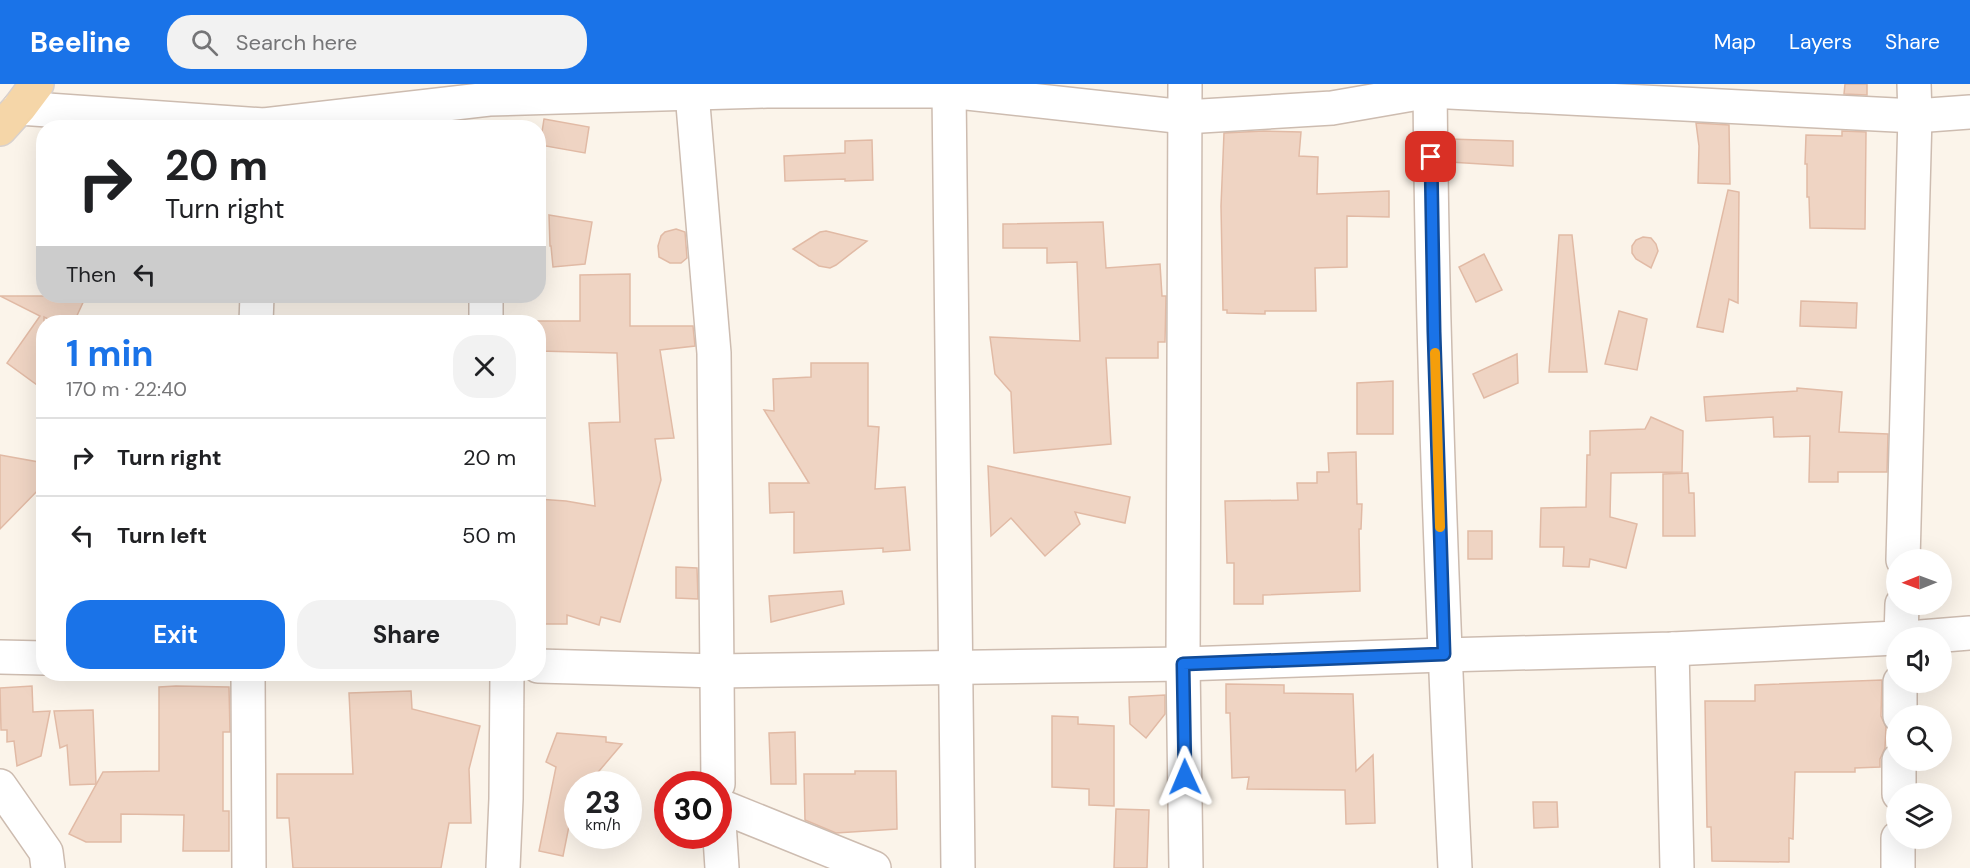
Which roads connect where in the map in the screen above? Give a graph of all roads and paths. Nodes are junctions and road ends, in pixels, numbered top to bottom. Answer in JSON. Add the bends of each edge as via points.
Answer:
{"nodes":[{"id":1,"x":1185,"y":84,"type":"edge"},
{"id":2,"x":1914,"y":84,"type":"edge"},
{"id":3,"x":1430,"y":88,"type":"edge"},
{"id":4,"x":949,"y":91,"type":"junction"},
{"id":5,"x":692,"y":93,"type":"junction"},
{"id":6,"x":489,"y":104,"type":"edge"},
{"id":7,"x":19,"y":107,"type":"edge"},
{"id":8,"x":1970,"y":112,"type":"edge"},
{"id":9,"x":1915,"y":116,"type":"junction"},
{"id":10,"x":1185,"y":117,"type":"junction"},
{"id":11,"x":187,"y":120,"type":"edge"},
{"id":12,"x":325,"y":120,"type":"edge"},
{"id":13,"x":1903,"y":549,"type":"edge"},
{"id":14,"x":1970,"y":633,"type":"edge"},
{"id":15,"x":1952,"y":634,"type":"edge"},
{"id":16,"x":1886,"y":639,"type":"edge"},
{"id":17,"x":1672,"y":650,"type":"junction"},
{"id":18,"x":1444,"y":654,"type":"junction"},
{"id":19,"x":0,"y":657,"type":"edge"},
{"id":20,"x":36,"y":658,"type":"edge"},
{"id":21,"x":1183,"y":664,"type":"junction"},
{"id":22,"x":546,"y":666,"type":"edge"},
{"id":23,"x":955,"y":667,"type":"junction"},
{"id":24,"x":718,"y":671,"type":"junction"},
{"id":25,"x":248,"y":681,"type":"edge"},
{"id":26,"x":507,"y":681,"type":"edge"},
{"id":27,"x":718,"y":771,"type":"edge"},
{"id":28,"x":0,"y":786,"type":"edge"},
{"id":29,"x":732,"y":812,"type":"edge"},
{"id":30,"x":721,"y":849,"type":"edge"},
{"id":31,"x":1898,"y":849,"type":"edge"},
{"id":32,"x":48,"y":868,"type":"edge"},
{"id":33,"x":249,"y":868,"type":"edge"},
{"id":34,"x":503,"y":868,"type":"edge"},
{"id":35,"x":722,"y":868,"type":"edge"},
{"id":36,"x":874,"y":868,"type":"edge"},
{"id":37,"x":958,"y":868,"type":"edge"},
{"id":38,"x":1186,"y":868,"type":"edge"},
{"id":39,"x":1455,"y":868,"type":"edge"},
{"id":40,"x":1677,"y":868,"type":"edge"},
{"id":41,"x":1898,"y":868,"type":"edge"}],
"edges":[{"from":1,"to":10,"type":"street"},
{"from":2,"to":9,"type":"street"},
{"from":3,"to":9,"type":"street"},
{"from":3,"to":10,"type":"street","via":[[1332,108]]},
{"from":3,"to":18,"type":"street"},
{"from":4,"to":5,"type":"street"},
{"from":4,"to":10,"type":"street"},
{"from":4,"to":23,"type":"street"},
{"from":5,"to":6,"type":"street"},
{"from":5,"to":24,"type":"street","via":[[714,353]]},
{"from":6,"to":12,"type":"street"},
{"from":7,"to":11,"type":"street"},
{"from":8,"to":9,"type":"street"},
{"from":9,"to":13,"type":"street"},
{"from":10,"to":21,"type":"street"},
{"from":14,"to":15,"type":"street"},
{"from":16,"to":17,"type":"street"},
{"from":17,"to":18,"type":"street"},
{"from":17,"to":40,"type":"street"},
{"from":18,"to":21,"type":"street"},
{"from":18,"to":39,"type":"street"},
{"from":19,"to":20,"type":"street"},
{"from":21,"to":23,"type":"street"},
{"from":21,"to":38,"type":"street"},
{"from":22,"to":24,"type":"street"},
{"from":23,"to":24,"type":"street"},
{"from":23,"to":37,"type":"street"},
{"from":24,"to":27,"type":"street"},
{"from":25,"to":33,"type":"street"},
{"from":26,"to":34,"type":"street"},
{"from":28,"to":32,"type":"street","via":[[46,852]]},
{"from":29,"to":36,"type":"street"},
{"from":30,"to":35,"type":"street"},
{"from":31,"to":41,"type":"street"}]}
